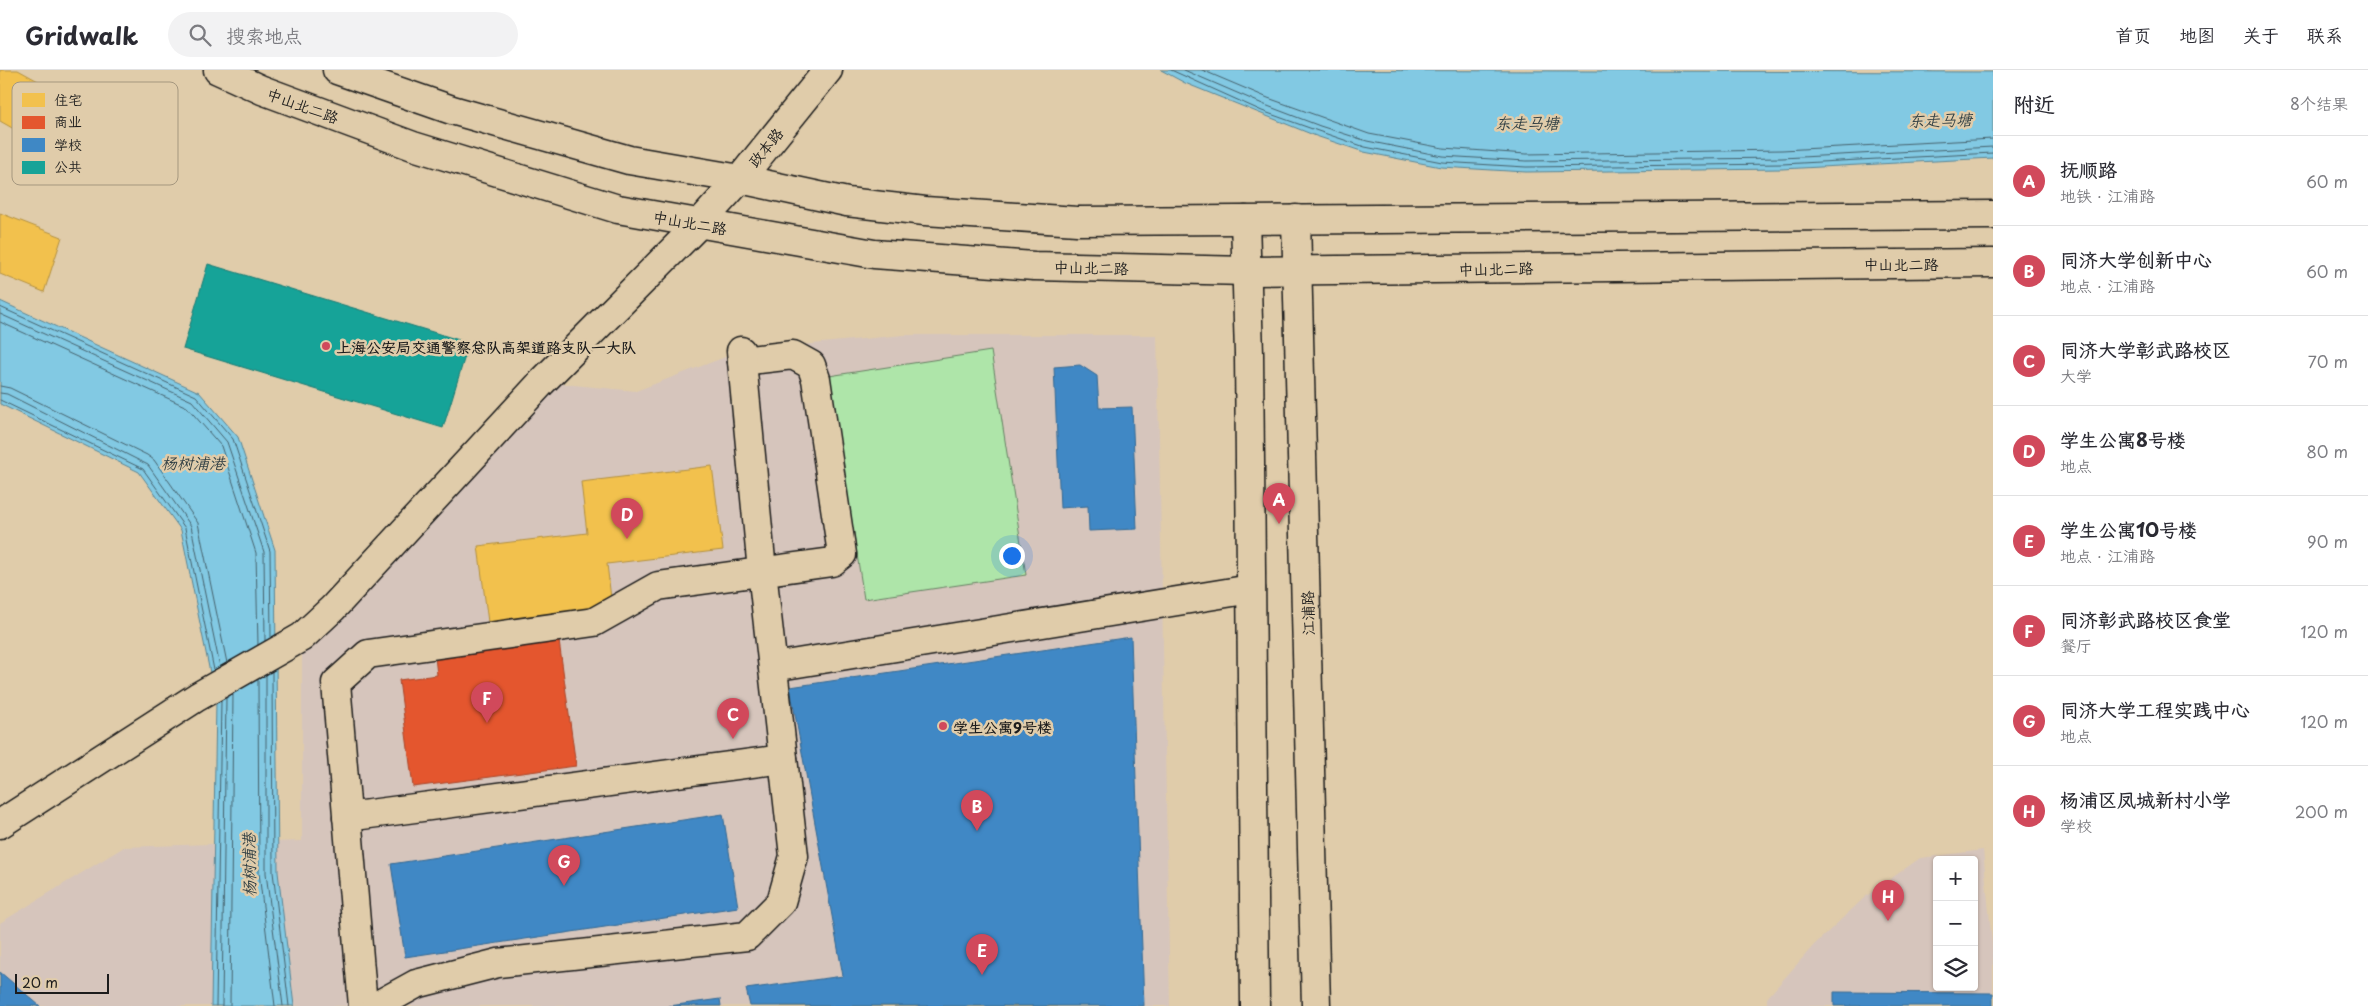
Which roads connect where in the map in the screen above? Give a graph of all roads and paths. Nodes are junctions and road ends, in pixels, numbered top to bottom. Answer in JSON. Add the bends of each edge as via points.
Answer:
{"nodes":[{"id":1,"x":218,"y":70,"type":"edge"},
{"id":2,"x":337,"y":70,"type":"edge"},
{"id":3,"x":828,"y":70,"type":"edge"},
{"id":4,"x":740,"y":180,"type":"junction"},
{"id":5,"x":1993,"y":215,"type":"edge"},
{"id":6,"x":1296,"y":219,"type":"junction"},
{"id":7,"x":1245,"y":220,"type":"junction"},
{"id":8,"x":700,"y":223,"type":"junction"},
{"id":9,"x":1993,"y":263,"type":"edge"},
{"id":10,"x":1247,"y":271,"type":"junction"},
{"id":11,"x":1299,"y":271,"type":"junction"},
{"id":12,"x":762,"y":571,"type":"junction"},
{"id":13,"x":1251,"y":589,"type":"dead end"},
{"id":14,"x":773,"y":667,"type":"junction"},
{"id":15,"x":783,"y":760,"type":"junction"},
{"id":16,"x":347,"y":817,"type":"junction"},
{"id":17,"x":0,"y":824,"type":"edge"},
{"id":18,"x":363,"y":1006,"type":"edge"},
{"id":19,"x":376,"y":1006,"type":"edge"},
{"id":20,"x":1255,"y":1006,"type":"edge"},
{"id":21,"x":1316,"y":1006,"type":"edge"}],
"edges":[{"from":1,"to":8,"type":"main road","name":"中山北二路","via":[[262,90],[413,146],[618,209]]},
{"from":2,"to":4,"type":"main road","via":[[452,110],[629,160]]},
{"from":3,"to":4,"type":"main road","name":"政本路"},
{"from":4,"to":7,"type":"main road","via":[[847,202],[925,212],[1077,221]]},
{"from":4,"to":8,"type":"main road","name":"政本路"},
{"from":5,"to":6,"type":"main road"},
{"from":6,"to":7,"type":"main road"},
{"from":6,"to":11,"type":"main road","name":"江浦路"},
{"from":7,"to":10,"type":"main road"},
{"from":8,"to":10,"type":"main road","name":"中山北二路","via":[[874,254],[1034,266]]},
{"from":8,"to":17,"type":"main road","name":"政本路","via":[[542,382],[333,608],[302,637],[197,697]]},
{"from":9,"to":11,"type":"main road","name":"中山北二路"},
{"from":10,"to":11,"type":"main road","name":"中山北二路"},
{"from":10,"to":20,"type":"main road"},
{"from":11,"to":21,"type":"main road","name":"江浦路"},
{"from":12,"to":12,"type":"main road","via":[[742,356],[793,355],[811,365],[816,379],[842,554],[832,562]]},
{"from":12,"to":14,"type":"main road"},
{"from":12,"to":16,"type":"main road","via":[[658,586],[594,622],[368,654],[336,683]]},
{"from":13,"to":14,"type":"main road"},
{"from":14,"to":15,"type":"main road"},
{"from":15,"to":16,"type":"main road"},
{"from":15,"to":19,"type":"main road","via":[[794,856],[781,902],[747,936],[498,964],[416,984]]},
{"from":16,"to":18,"type":"main road"}]}
